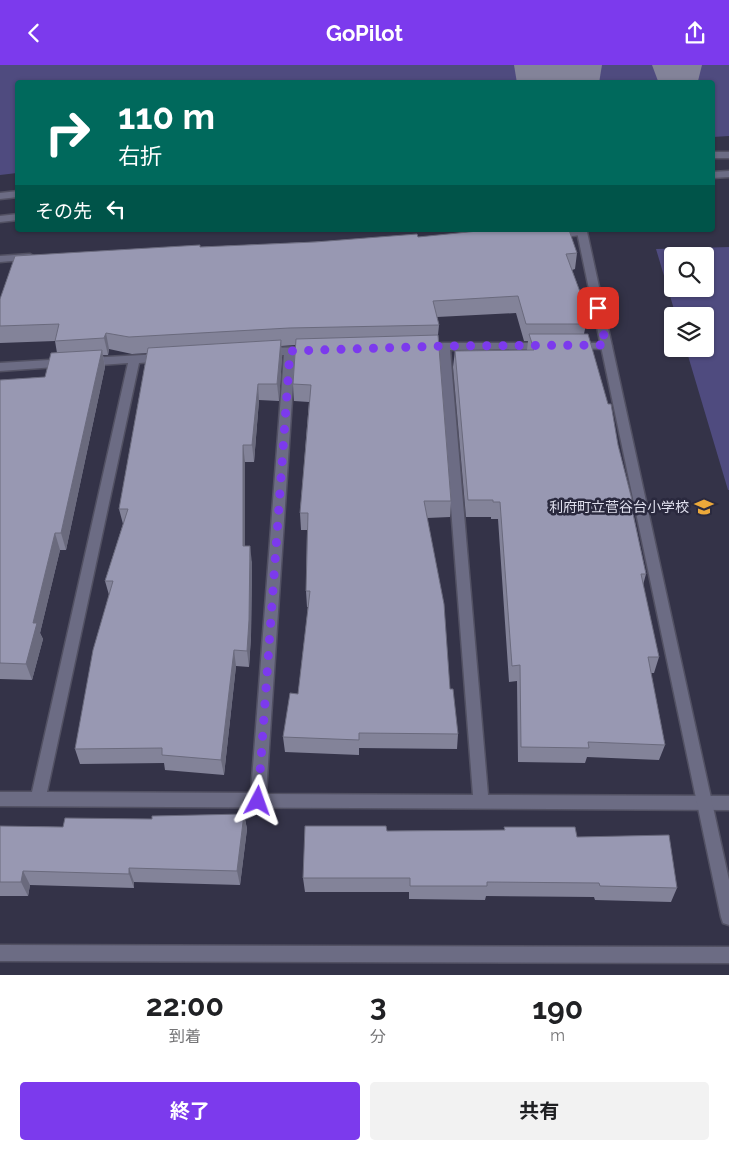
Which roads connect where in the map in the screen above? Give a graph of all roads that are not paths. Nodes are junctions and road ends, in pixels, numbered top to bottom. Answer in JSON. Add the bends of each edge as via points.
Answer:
{"nodes":[{"id":1,"x":715,"y":155,"type":"edge"},
{"id":2,"x":729,"y":155,"type":"edge"},
{"id":3,"x":729,"y":174,"type":"edge"},
{"id":4,"x":715,"y":175,"type":"edge"},
{"id":5,"x":15,"y":194,"type":"edge"},
{"id":6,"x":0,"y":196,"type":"edge"},
{"id":7,"x":15,"y":217,"type":"edge"},
{"id":8,"x":0,"y":219,"type":"edge"},
{"id":9,"x":542,"y":234,"type":"edge"},
{"id":10,"x":39,"y":257,"type":"edge"},
{"id":11,"x":0,"y":259,"type":"edge"},
{"id":12,"x":606,"y":345,"type":"junction"},
{"id":13,"x":444,"y":346,"type":"junction"},
{"id":14,"x":415,"y":347,"type":"edge"},
{"id":15,"x":328,"y":350,"type":"edge"},
{"id":16,"x":290,"y":351,"type":"junction"},
{"id":17,"x":251,"y":353,"type":"edge"},
{"id":18,"x":173,"y":358,"type":"edge"},
{"id":19,"x":134,"y":360,"type":"junction"},
{"id":20,"x":0,"y":367,"type":"edge"},
{"id":21,"x":0,"y":799,"type":"edge"},
{"id":22,"x":38,"y":799,"type":"junction"},
{"id":23,"x":258,"y":801,"type":"junction"},
{"id":24,"x":481,"y":801,"type":"junction"},
{"id":25,"x":705,"y":803,"type":"junction"},
{"id":26,"x":729,"y":803,"type":"edge"},
{"id":27,"x":729,"y":917,"type":"edge"},
{"id":28,"x":0,"y":953,"type":"edge"},
{"id":29,"x":729,"y":955,"type":"edge"}],
"edges":[{"from":1,"to":2,"type":"street"},
{"from":3,"to":4,"type":"street"},
{"from":5,"to":6,"type":"street"},
{"from":7,"to":8,"type":"street"},
{"from":9,"to":12,"type":"street","via":[[582,232]]},
{"from":10,"to":11,"type":"street"},
{"from":12,"to":13,"type":"street"},
{"from":12,"to":25,"type":"street"},
{"from":13,"to":14,"type":"street"},
{"from":13,"to":24,"type":"street"},
{"from":15,"to":16,"type":"street"},
{"from":16,"to":17,"type":"street"},
{"from":16,"to":23,"type":"street"},
{"from":18,"to":19,"type":"street"},
{"from":19,"to":20,"type":"street"},
{"from":19,"to":22,"type":"street"},
{"from":21,"to":22,"type":"street"},
{"from":22,"to":23,"type":"street"},
{"from":23,"to":24,"type":"street"},
{"from":24,"to":25,"type":"street"},
{"from":25,"to":26,"type":"street"},
{"from":25,"to":27,"type":"street"},
{"from":28,"to":29,"type":"street"}]}
